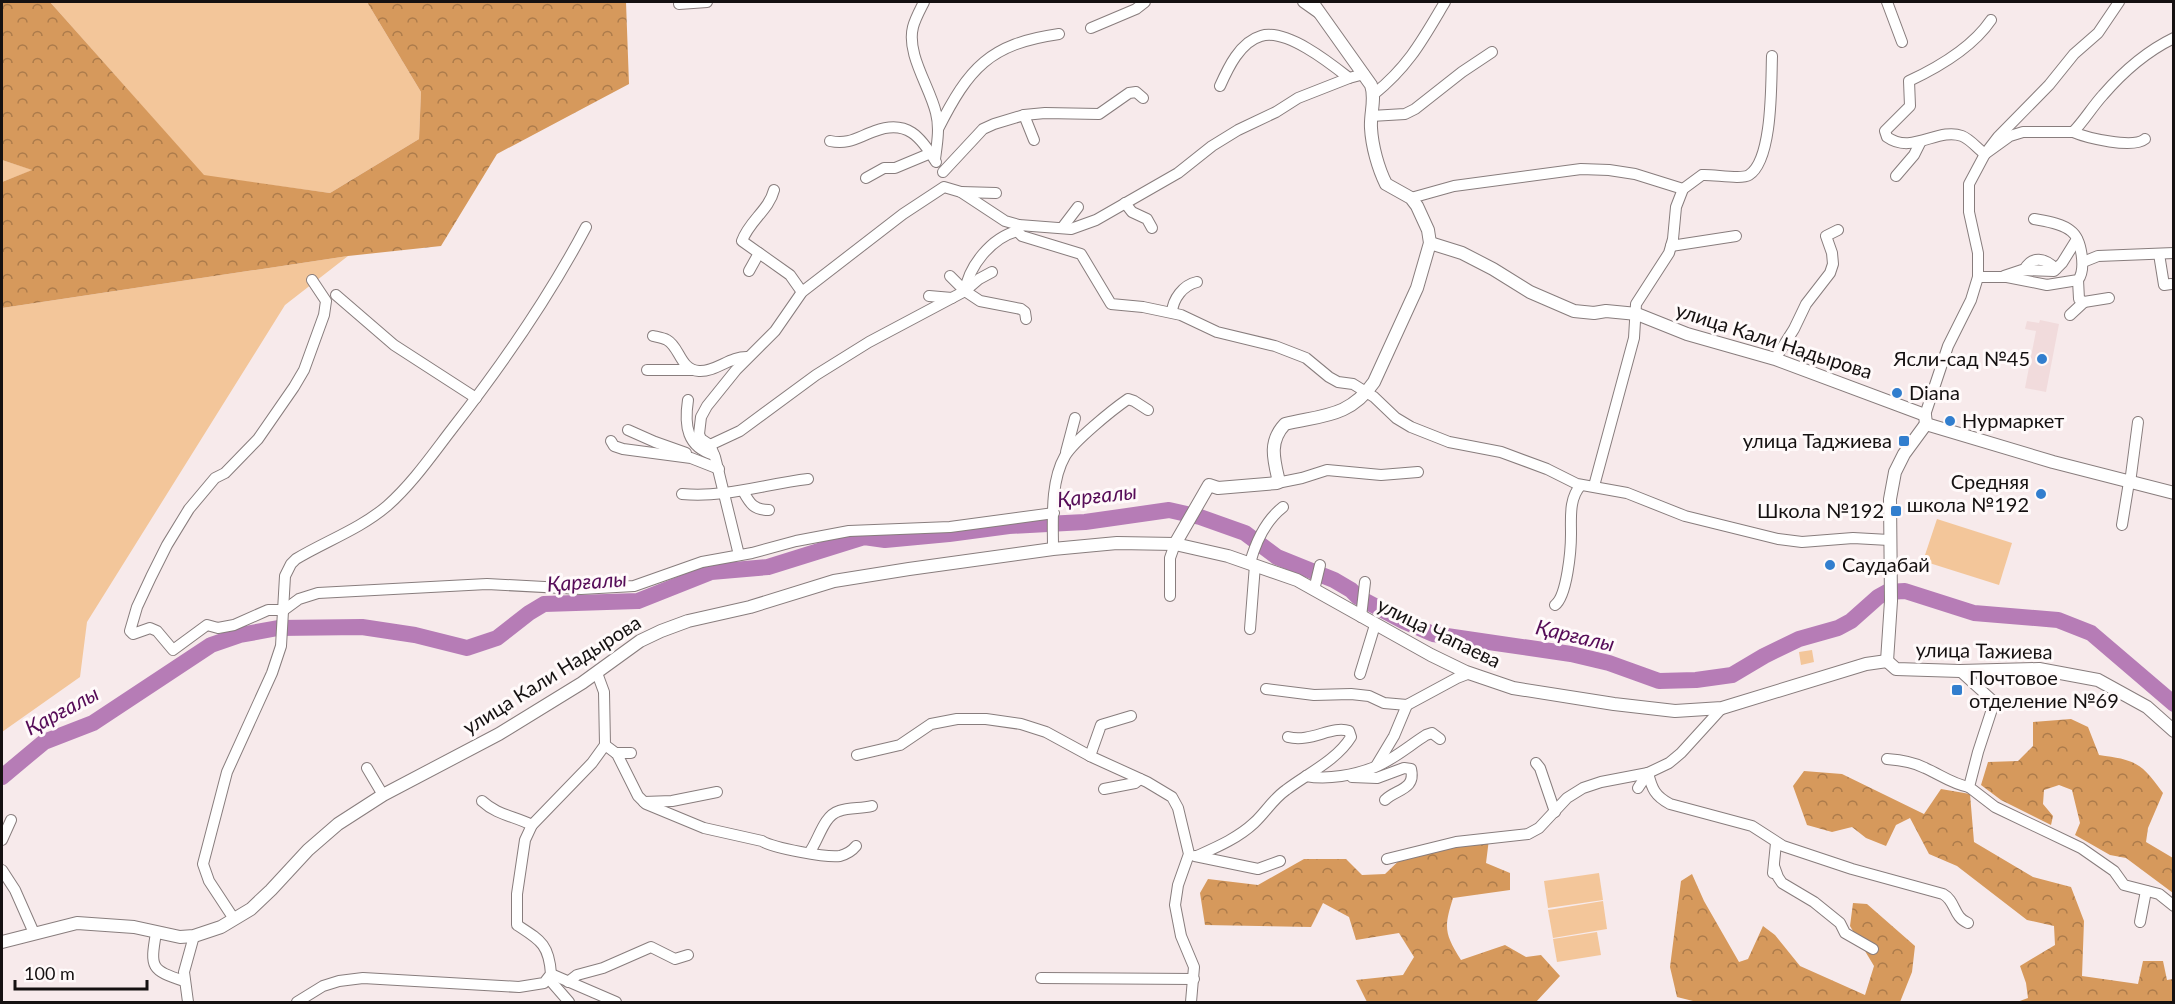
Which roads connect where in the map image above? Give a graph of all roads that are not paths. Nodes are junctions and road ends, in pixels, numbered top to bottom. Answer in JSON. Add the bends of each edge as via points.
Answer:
{"nodes":[{"id":1,"x":707,"y":2,"type":"edge"},
{"id":2,"x":924,"y":2,"type":"edge"},
{"id":3,"x":1145,"y":2,"type":"edge"},
{"id":4,"x":1303,"y":2,"type":"edge"},
{"id":5,"x":1312,"y":2,"type":"edge"},
{"id":6,"x":1445,"y":2,"type":"edge"},
{"id":7,"x":1887,"y":2,"type":"edge"},
{"id":8,"x":2120,"y":2,"type":"edge"},
{"id":9,"x":679,"y":4,"type":"dead end"},
{"id":10,"x":1320,"y":15,"type":"junction"},
{"id":11,"x":1991,"y":20,"type":"dead end"},
{"id":12,"x":1091,"y":28,"type":"dead end"},
{"id":13,"x":1059,"y":34,"type":"dead end"},
{"id":14,"x":2174,"y":38,"type":"edge"},
{"id":15,"x":1902,"y":42,"type":"dead end"},
{"id":16,"x":1492,"y":52,"type":"dead end"},
{"id":17,"x":1772,"y":57,"type":"dead end"},
{"id":18,"x":1364,"y":74,"type":"junction"},
{"id":19,"x":1348,"y":78,"type":"junction"},
{"id":20,"x":1220,"y":86,"type":"dead end"},
{"id":21,"x":1374,"y":94,"type":"junction"},
{"id":22,"x":1143,"y":98,"type":"dead end"},
{"id":23,"x":1287,"y":105,"type":"junction"},
{"id":24,"x":1024,"y":115,"type":"junction"},
{"id":25,"x":1371,"y":116,"type":"junction"},
{"id":26,"x":1271,"y":123,"type":"dead end"},
{"id":27,"x":938,"y":130,"type":"junction"},
{"id":28,"x":2073,"y":132,"type":"junction"},
{"id":29,"x":2145,"y":139,"type":"dead end"},
{"id":30,"x":1034,"y":140,"type":"dead end"},
{"id":31,"x":830,"y":141,"type":"dead end"},
{"id":32,"x":1920,"y":142,"type":"junction"},
{"id":33,"x":1985,"y":154,"type":"junction"},
{"id":34,"x":933,"y":156,"type":"junction"},
{"id":35,"x":943,"y":172,"type":"junction"},
{"id":36,"x":1896,"y":176,"type":"dead end"},
{"id":37,"x":866,"y":177,"type":"dead end"},
{"id":38,"x":944,"y":187,"type":"junction"},
{"id":39,"x":1683,"y":189,"type":"junction"},
{"id":40,"x":774,"y":190,"type":"dead end"},
{"id":41,"x":961,"y":192,"type":"junction"},
{"id":42,"x":996,"y":193,"type":"dead end"},
{"id":43,"x":1411,"y":198,"type":"junction"},
{"id":44,"x":1125,"y":203,"type":"junction"},
{"id":45,"x":1078,"y":207,"type":"dead end"},
{"id":46,"x":2034,"y":219,"type":"dead end"},
{"id":47,"x":586,"y":227,"type":"dead end"},
{"id":48,"x":1018,"y":228,"type":"junction"},
{"id":49,"x":1062,"y":228,"type":"junction"},
{"id":50,"x":1152,"y":228,"type":"dead end"},
{"id":51,"x":1838,"y":230,"type":"dead end"},
{"id":52,"x":1736,"y":236,"type":"dead end"},
{"id":53,"x":2077,"y":239,"type":"junction"},
{"id":54,"x":1430,"y":243,"type":"junction"},
{"id":55,"x":1671,"y":246,"type":"junction"},
{"id":56,"x":759,"y":253,"type":"junction"},
{"id":57,"x":2174,"y":253,"type":"edge"},
{"id":58,"x":2159,"y":254,"type":"junction"},
{"id":59,"x":2083,"y":262,"type":"junction"},
{"id":60,"x":748,"y":271,"type":"dead end"},
{"id":61,"x":992,"y":272,"type":"dead end"},
{"id":62,"x":950,"y":276,"type":"dead end"},
{"id":63,"x":1978,"y":277,"type":"junction"},
{"id":64,"x":2001,"y":277,"type":"junction"},
{"id":65,"x":312,"y":279,"type":"dead end"},
{"id":66,"x":2078,"y":280,"type":"junction"},
{"id":67,"x":1197,"y":282,"type":"dead end"},
{"id":68,"x":2171,"y":284,"type":"dead end"},
{"id":69,"x":965,"y":291,"type":"junction"},
{"id":70,"x":802,"y":292,"type":"junction"},
{"id":71,"x":336,"y":295,"type":"dead end"},
{"id":72,"x":929,"y":296,"type":"dead end"},
{"id":73,"x":952,"y":298,"type":"junction"},
{"id":74,"x":2109,"y":298,"type":"dead end"},
{"id":75,"x":2084,"y":302,"type":"junction"},
{"id":76,"x":1172,"y":312,"type":"junction"},
{"id":77,"x":1636,"y":314,"type":"junction"},
{"id":78,"x":2070,"y":315,"type":"dead end"},
{"id":79,"x":1026,"y":319,"type":"dead end"},
{"id":80,"x":653,"y":336,"type":"dead end"},
{"id":81,"x":748,"y":357,"type":"junction"},
{"id":82,"x":1775,"y":359,"type":"junction"},
{"id":83,"x":647,"y":370,"type":"dead end"},
{"id":84,"x":692,"y":370,"type":"junction"},
{"id":85,"x":1367,"y":392,"type":"junction"},
{"id":86,"x":476,"y":398,"type":"junction"},
{"id":87,"x":688,"y":400,"type":"dead end"},
{"id":88,"x":1148,"y":410,"type":"dead end"},
{"id":89,"x":1075,"y":418,"type":"dead end"},
{"id":90,"x":1925,"y":419,"type":"junction"},
{"id":91,"x":2138,"y":422,"type":"dead end"},
{"id":92,"x":628,"y":430,"type":"dead end"},
{"id":93,"x":611,"y":441,"type":"dead end"},
{"id":94,"x":712,"y":450,"type":"junction"},
{"id":95,"x":1066,"y":455,"type":"junction"},
{"id":96,"x":699,"y":460,"type":"junction"},
{"id":97,"x":719,"y":469,"type":"junction"},
{"id":98,"x":1418,"y":472,"type":"dead end"},
{"id":99,"x":808,"y":479,"type":"dead end"},
{"id":100,"x":1278,"y":482,"type":"junction"},
{"id":101,"x":2130,"y":483,"type":"junction"},
{"id":102,"x":1581,"y":485,"type":"junction"},
{"id":103,"x":1594,"y":486,"type":"junction"},
{"id":104,"x":743,"y":491,"type":"junction"},
{"id":105,"x":2174,"y":493,"type":"edge"},
{"id":106,"x":682,"y":494,"type":"dead end"},
{"id":107,"x":725,"y":494,"type":"junction"},
{"id":108,"x":1283,"y":507,"type":"dead end"},
{"id":109,"x":769,"y":510,"type":"dead end"},
{"id":110,"x":1054,"y":514,"type":"junction"},
{"id":111,"x":2122,"y":525,"type":"dead end"},
{"id":112,"x":1889,"y":540,"type":"junction"},
{"id":113,"x":1175,"y":544,"type":"junction"},
{"id":114,"x":1053,"y":549,"type":"junction"},
{"id":115,"x":739,"y":555,"type":"junction"},
{"id":116,"x":1252,"y":564,"type":"junction"},
{"id":117,"x":1320,"y":566,"type":"dead end"},
{"id":118,"x":1316,"y":585,"type":"junction"},
{"id":119,"x":1365,"y":588,"type":"dead end"},
{"id":120,"x":1170,"y":596,"type":"dead end"},
{"id":121,"x":1555,"y":605,"type":"dead end"},
{"id":122,"x":1361,"y":611,"type":"junction"},
{"id":123,"x":284,"y":616,"type":"junction"},
{"id":124,"x":1375,"y":625,"type":"junction"},
{"id":125,"x":1250,"y":629,"type":"dead end"},
{"id":126,"x":1887,"y":661,"type":"junction"},
{"id":127,"x":1960,"y":671,"type":"junction"},
{"id":128,"x":597,"y":673,"type":"junction"},
{"id":129,"x":1470,"y":673,"type":"junction"},
{"id":130,"x":1360,"y":674,"type":"dead end"},
{"id":131,"x":1266,"y":689,"type":"dead end"},
{"id":132,"x":1407,"y":705,"type":"junction"},
{"id":133,"x":1722,"y":708,"type":"junction"},
{"id":134,"x":1131,"y":716,"type":"dead end"},
{"id":135,"x":2174,"y":731,"type":"edge"},
{"id":136,"x":1288,"y":737,"type":"dead end"},
{"id":137,"x":1440,"y":739,"type":"dead end"},
{"id":138,"x":605,"y":745,"type":"junction"},
{"id":139,"x":616,"y":753,"type":"junction"},
{"id":140,"x":631,"y":753,"type":"dead end"},
{"id":141,"x":857,"y":755,"type":"dead end"},
{"id":142,"x":1090,"y":756,"type":"junction"},
{"id":143,"x":1887,"y":759,"type":"dead end"},
{"id":144,"x":1536,"y":763,"type":"dead end"},
{"id":145,"x":1376,"y":767,"type":"junction"},
{"id":146,"x":367,"y":768,"type":"dead end"},
{"id":147,"x":1648,"y":773,"type":"junction"},
{"id":148,"x":1346,"y":775,"type":"junction"},
{"id":149,"x":1306,"y":776,"type":"junction"},
{"id":150,"x":1140,"y":779,"type":"junction"},
{"id":151,"x":1970,"y":787,"type":"junction"},
{"id":152,"x":1638,"y":788,"type":"dead end"},
{"id":153,"x":1104,"y":789,"type":"dead end"},
{"id":154,"x":717,"y":792,"type":"dead end"},
{"id":155,"x":383,"y":795,"type":"junction"},
{"id":156,"x":1385,"y":800,"type":"dead end"},
{"id":157,"x":482,"y":801,"type":"dead end"},
{"id":158,"x":644,"y":802,"type":"junction"},
{"id":159,"x":872,"y":806,"type":"dead end"},
{"id":160,"x":1555,"y":812,"type":"junction"},
{"id":161,"x":11,"y":820,"type":"dead end"},
{"id":162,"x":532,"y":825,"type":"junction"},
{"id":163,"x":2,"y":840,"type":"edge"},
{"id":164,"x":1776,"y":843,"type":"junction"},
{"id":165,"x":856,"y":846,"type":"dead end"},
{"id":166,"x":809,"y":853,"type":"junction"},
{"id":167,"x":1193,"y":855,"type":"junction"},
{"id":168,"x":1387,"y":859,"type":"dead end"},
{"id":169,"x":1280,"y":861,"type":"dead end"},
{"id":170,"x":1774,"y":866,"type":"junction"},
{"id":171,"x":2,"y":870,"type":"edge"},
{"id":172,"x":1772,"y":878,"type":"dead end"},
{"id":173,"x":2146,"y":891,"type":"junction"},
{"id":174,"x":2174,"y":906,"type":"edge"},
{"id":175,"x":234,"y":919,"type":"junction"},
{"id":176,"x":2140,"y":922,"type":"dead end"},
{"id":177,"x":1968,"y":923,"type":"dead end"},
{"id":178,"x":34,"y":933,"type":"junction"},
{"id":179,"x":156,"y":933,"type":"junction"},
{"id":180,"x":194,"y":936,"type":"junction"},
{"id":181,"x":2,"y":942,"type":"edge"},
{"id":182,"x":1873,"y":949,"type":"dead end"},
{"id":183,"x":688,"y":955,"type":"dead end"},
{"id":184,"x":550,"y":977,"type":"junction"},
{"id":185,"x":1041,"y":978,"type":"dead end"},
{"id":186,"x":1194,"y":979,"type":"junction"},
{"id":187,"x":184,"y":981,"type":"junction"},
{"id":188,"x":568,"y":981,"type":"junction"},
{"id":189,"x":188,"y":1002,"type":"edge"},
{"id":190,"x":297,"y":1002,"type":"edge"},
{"id":191,"x":569,"y":1002,"type":"edge"},
{"id":192,"x":616,"y":1002,"type":"edge"},
{"id":193,"x":1191,"y":1002,"type":"edge"}],
"edges":[{"from":1,"to":9,"type":"street"},
{"from":2,"to":27,"type":"street","via":[[912,29],[912,41],[936,112]]},
{"from":3,"to":12,"type":"street"},
{"from":4,"to":10,"type":"street"},
{"from":5,"to":10,"type":"street"},
{"from":6,"to":21,"type":"street","via":[[1418,49]]},
{"from":7,"to":15,"type":"street"},
{"from":8,"to":33,"type":"street","via":[[2098,33],[2074,54]]},
{"from":10,"to":18,"type":"street"},
{"from":11,"to":32,"type":"street","via":[[1966,47],[1909,81],[1910,106],[1888,126],[1885,134],[1898,142]]},
{"from":13,"to":27,"type":"street","via":[[1029,38],[989,57],[962,85]]},
{"from":14,"to":28,"type":"street","via":[[2120,78]]},
{"from":16,"to":25,"type":"street","via":[[1415,109],[1405,114]]},
{"from":17,"to":39,"type":"street","via":[[1769,123],[1754,170],[1742,177],[1702,175]]},
{"from":18,"to":19,"type":"street"},
{"from":18,"to":21,"type":"street"},
{"from":19,"to":20,"type":"street","via":[[1297,44],[1275,36],[1261,36],[1239,52]]},
{"from":19,"to":23,"type":"street"},
{"from":21,"to":25,"type":"street"},
{"from":22,"to":24,"type":"street","via":[[1136,92],[1129,93],[1099,114]]},
{"from":23,"to":26,"type":"street"},
{"from":23,"to":44,"type":"street","via":[[1222,139],[1188,167]]},
{"from":24,"to":30,"type":"street"},
{"from":24,"to":35,"type":"street","via":[[983,129]]},
{"from":25,"to":43,"type":"street","via":[[1376,156],[1386,184]]},
{"from":27,"to":34,"type":"street"},
{"from":28,"to":29,"type":"street","via":[[2129,142]]},
{"from":28,"to":33,"type":"street","via":[[2023,132],[2010,136]]},
{"from":31,"to":34,"type":"street","via":[[850,142],[882,129],[909,130],[920,137]]},
{"from":32,"to":33,"type":"street","via":[[1964,136]]},
{"from":32,"to":36,"type":"street"},
{"from":33,"to":63,"type":"street","via":[[1966,186],[1978,253]]},
{"from":34,"to":35,"type":"street"},
{"from":34,"to":37,"type":"street","via":[[884,168]]},
{"from":35,"to":38,"type":"street"},
{"from":38,"to":41,"type":"street"},
{"from":38,"to":70,"type":"street"},
{"from":39,"to":43,"type":"street","via":[[1635,174],[1581,169],[1454,186]]},
{"from":39,"to":55,"type":"street","via":[[1676,207]]},
{"from":40,"to":56,"type":"street","via":[[768,206],[742,241]]},
{"from":41,"to":42,"type":"street"},
{"from":41,"to":48,"type":"street"},
{"from":43,"to":54,"type":"street","via":[[1423,217]]},
{"from":44,"to":49,"type":"street","via":[[1096,220]]},
{"from":44,"to":50,"type":"street","via":[[1132,212],[1147,219]]},
{"from":45,"to":49,"type":"street"},
{"from":46,"to":53,"type":"street","via":[[2070,230]]},
{"from":47,"to":86,"type":"street","via":[[535,315]]},
{"from":48,"to":49,"type":"street"},
{"from":48,"to":69,"type":"street","via":[[985,252],[970,273]]},
{"from":48,"to":76,"type":"street","via":[[1022,236],[1081,254],[1111,304]]},
{"from":51,"to":82,"type":"street","via":[[1826,236],[1832,253],[1830,273],[1806,304]]},
{"from":52,"to":55,"type":"street"},
{"from":53,"to":59,"type":"street"},
{"from":53,"to":64,"type":"street","via":[[2056,269],[2024,270]]},
{"from":54,"to":77,"type":"street","name":"улица Кали Надырова","via":[[1462,253],[1530,292],[1574,311]]},
{"from":54,"to":85,"type":"street","via":[[1417,288]]},
{"from":55,"to":77,"type":"street","via":[[1636,304]]},
{"from":56,"to":60,"type":"street"},
{"from":56,"to":70,"type":"street","via":[[790,275]]},
{"from":57,"to":58,"type":"street"},
{"from":58,"to":59,"type":"street","via":[[2098,256]]},
{"from":58,"to":68,"type":"street","via":[[2164,285]]},
{"from":59,"to":66,"type":"street"},
{"from":61,"to":69,"type":"street"},
{"from":62,"to":69,"type":"street"},
{"from":63,"to":64,"type":"street"},
{"from":63,"to":90,"type":"street","via":[[1948,346]]},
{"from":64,"to":66,"type":"street","via":[[2047,285]]},
{"from":65,"to":123,"type":"street","via":[[326,301],[304,370],[251,447],[215,478],[189,509],[146,587],[130,631],[157,631],[174,650],[207,625],[234,625],[268,610]]},
{"from":66,"to":75,"type":"street","via":[[2079,299]]},
{"from":67,"to":76,"type":"street","via":[[1178,295]]},
{"from":69,"to":73,"type":"street"},
{"from":69,"to":79,"type":"street","via":[[980,301],[1022,309]]},
{"from":70,"to":81,"type":"street","via":[[775,331]]},
{"from":71,"to":86,"type":"street","via":[[394,345]]},
{"from":72,"to":73,"type":"street"},
{"from":73,"to":94,"type":"street","via":[[816,375]]},
{"from":74,"to":75,"type":"street"},
{"from":75,"to":78,"type":"street"},
{"from":76,"to":85,"type":"street","via":[[1217,332],[1306,358],[1329,377]]},
{"from":77,"to":82,"type":"street","name":"улица Кали Надырова","via":[[1687,334]]},
{"from":77,"to":103,"type":"street","via":[[1634,338]]},
{"from":80,"to":84,"type":"street","via":[[668,340]]},
{"from":81,"to":84,"type":"street","via":[[709,370]]},
{"from":81,"to":94,"type":"street","via":[[701,417],[699,434]]},
{"from":82,"to":90,"type":"street","name":"улица Кали Надырова"},
{"from":83,"to":84,"type":"street"},
{"from":85,"to":100,"type":"street","via":[[1337,413],[1285,424],[1274,444]]},
{"from":85,"to":102,"type":"street","via":[[1411,427],[1449,442],[1501,452]]},
{"from":86,"to":123,"type":"street","via":[[388,505],[291,564],[285,576]]},
{"from":87,"to":94,"type":"street","via":[[686,417],[692,440],[697,447]]},
{"from":88,"to":95,"type":"street","via":[[1128,399]]},
{"from":89,"to":95,"type":"street"},
{"from":90,"to":101,"type":"street","name":"улица Кали Надырова"},
{"from":90,"to":112,"type":"street","via":[[1895,472]]},
{"from":91,"to":101,"type":"street"},
{"from":92,"to":96,"type":"street"},
{"from":93,"to":96,"type":"street","via":[[623,449]]},
{"from":94,"to":97,"type":"street"},
{"from":95,"to":110,"type":"street","via":[[1057,477]]},
{"from":96,"to":97,"type":"street"},
{"from":97,"to":107,"type":"street"},
{"from":98,"to":100,"type":"street","via":[[1381,475],[1328,470]]},
{"from":99,"to":104,"type":"street"},
{"from":100,"to":113,"type":"street","via":[[1218,488],[1209,485]]},
{"from":101,"to":105,"type":"street","name":"улица Кали Надырова"},
{"from":101,"to":111,"type":"street"},
{"from":102,"to":103,"type":"street"},
{"from":102,"to":121,"type":"street","via":[[1570,518],[1564,586]]},
{"from":103,"to":112,"type":"street","via":[[1627,492],[1685,516],[1778,539]]},
{"from":104,"to":107,"type":"street"},
{"from":104,"to":109,"type":"street","via":[[753,507]]},
{"from":106,"to":107,"type":"street"},
{"from":107,"to":115,"type":"street"},
{"from":108,"to":116,"type":"street","via":[[1261,533]]},
{"from":110,"to":114,"type":"street"},
{"from":110,"to":115,"type":"street","via":[[950,527],[849,531]]},
{"from":112,"to":126,"type":"street","via":[[1891,601]]},
{"from":113,"to":114,"type":"street","name":"улица Чапаева","via":[[1117,543]]},
{"from":113,"to":116,"type":"street","name":"улица Чапаева"},
{"from":113,"to":120,"type":"street","via":[[1170,558]]},
{"from":114,"to":128,"type":"street","name":"улица Кали Надырова","via":[[834,581],[661,631]]},
{"from":115,"to":123,"type":"street","via":[[702,562],[634,586],[487,584],[318,593],[299,599]]},
{"from":116,"to":118,"type":"street","name":"улица Чапаева"},
{"from":116,"to":125,"type":"street"},
{"from":117,"to":118,"type":"street"},
{"from":118,"to":122,"type":"street","name":"улица Чапаева"},
{"from":119,"to":122,"type":"street"},
{"from":122,"to":124,"type":"street","name":"улица Чапаева"},
{"from":123,"to":175,"type":"street","via":[[283,636],[272,673],[227,772],[203,864]]},
{"from":124,"to":129,"type":"street","name":"улица Чапаева"},
{"from":124,"to":130,"type":"street"},
{"from":126,"to":127,"type":"street","name":"улица Тажиева","via":[[1896,669]]},
{"from":126,"to":133,"type":"street","name":"улица Чапаева"},
{"from":127,"to":135,"type":"street","name":"улица Тажиева","via":[[2039,669],[2098,680],[2146,707]]},
{"from":127,"to":151,"type":"street","via":[[1992,699],[1993,706]]},
{"from":128,"to":138,"type":"street","via":[[604,692]]},
{"from":128,"to":155,"type":"street","name":"улица Кали Надырова","via":[[499,734]]},
{"from":129,"to":132,"type":"street"},
{"from":129,"to":133,"type":"street","name":"улица Чапаева","via":[[1513,688],[1614,704],[1674,711]]},
{"from":131,"to":132,"type":"street","via":[[1369,696],[1384,703]]},
{"from":132,"to":145,"type":"street"},
{"from":133,"to":147,"type":"street","via":[[1681,753]]},
{"from":134,"to":142,"type":"street","via":[[1101,725]]},
{"from":136,"to":149,"type":"street","via":[[1297,740],[1336,730],[1349,731],[1347,743]]},
{"from":137,"to":145,"type":"street","via":[[1432,733],[1426,735]]},
{"from":138,"to":139,"type":"street"},
{"from":138,"to":162,"type":"street"},
{"from":139,"to":140,"type":"street"},
{"from":139,"to":158,"type":"street"},
{"from":141,"to":142,"type":"street","via":[[900,745],[931,724],[986,719],[1046,732]]},
{"from":142,"to":150,"type":"street"},
{"from":143,"to":151,"type":"street","via":[[1926,768]]},
{"from":144,"to":160,"type":"street"},
{"from":145,"to":148,"type":"street"},
{"from":146,"to":155,"type":"street"},
{"from":147,"to":152,"type":"street"},
{"from":147,"to":160,"type":"street","via":[[1583,788]]},
{"from":147,"to":164,"type":"street","via":[[1653,791],[1660,799],[1752,826]]},
{"from":148,"to":149,"type":"street"},
{"from":148,"to":156,"type":"street","via":[[1377,778],[1411,769],[1411,783]]},
{"from":149,"to":167,"type":"street","via":[[1284,791],[1247,828]]},
{"from":150,"to":153,"type":"street"},
{"from":150,"to":167,"type":"street","via":[[1172,797]]},
{"from":151,"to":173,"type":"street","via":[[1995,807],[2081,849],[2114,871],[2124,885]]},
{"from":154,"to":158,"type":"street"},
{"from":155,"to":175,"type":"street","name":"улица Кали Надырова","via":[[322,837],[272,890]]},
{"from":157,"to":162,"type":"street","via":[[502,815]]},
{"from":158,"to":166,"type":"street","via":[[704,828]]},
{"from":159,"to":166,"type":"street","via":[[836,811]]},
{"from":160,"to":168,"type":"street","via":[[1528,834],[1456,842]]},
{"from":161,"to":163,"type":"street"},
{"from":162,"to":184,"type":"street","via":[[525,840],[517,925],[542,942],[549,959]]},
{"from":164,"to":170,"type":"street"},
{"from":164,"to":177,"type":"street","via":[[1943,894],[1951,899],[1959,918]]},
{"from":165,"to":166,"type":"street","via":[[839,856]]},
{"from":167,"to":169,"type":"street","via":[[1258,869]]},
{"from":167,"to":186,"type":"street","via":[[1178,885],[1175,905]]},
{"from":170,"to":172,"type":"street"},
{"from":170,"to":182,"type":"street","via":[[1782,883],[1814,902],[1840,923],[1845,933]]},
{"from":171,"to":178,"type":"street"},
{"from":173,"to":174,"type":"street","via":[[2159,894]]},
{"from":173,"to":176,"type":"street"},
{"from":175,"to":180,"type":"street","name":"улица Кали Надырова"},
{"from":178,"to":179,"type":"street","via":[[77,922]]},
{"from":178,"to":181,"type":"street"},
{"from":179,"to":180,"type":"street"},
{"from":179,"to":187,"type":"street","via":[[154,966],[164,975]]},
{"from":180,"to":187,"type":"street"},
{"from":183,"to":188,"type":"street","via":[[675,959],[651,947]]},
{"from":184,"to":188,"type":"street"},
{"from":184,"to":190,"type":"street","via":[[544,983],[519,987],[363,978],[324,986]]},
{"from":184,"to":191,"type":"street"},
{"from":185,"to":186,"type":"street"},
{"from":186,"to":193,"type":"street"},
{"from":187,"to":189,"type":"street"},
{"from":188,"to":192,"type":"street"}]}
